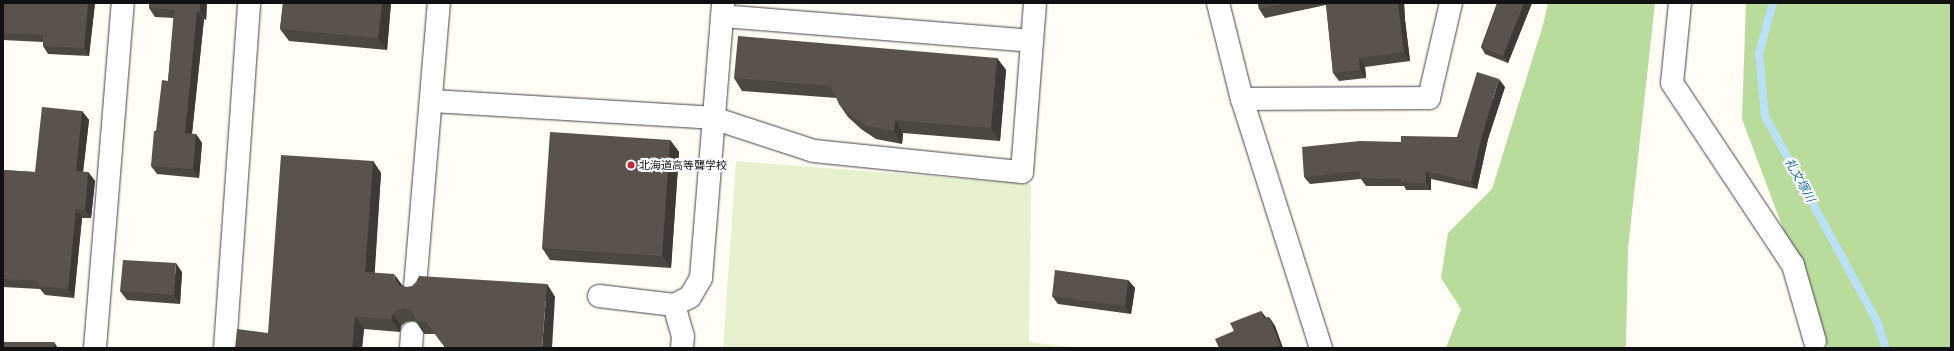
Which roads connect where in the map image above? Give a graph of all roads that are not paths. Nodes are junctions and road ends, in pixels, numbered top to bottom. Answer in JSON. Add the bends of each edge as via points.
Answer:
{"nodes":[{"id":1,"x":124,"y":3,"type":"edge"},
{"id":2,"x":249,"y":3,"type":"edge"},
{"id":3,"x":439,"y":3,"type":"edge"},
{"id":4,"x":1035,"y":3,"type":"edge"},
{"id":5,"x":1218,"y":3,"type":"edge"},
{"id":6,"x":1451,"y":3,"type":"edge"},
{"id":7,"x":1680,"y":3,"type":"edge"},
{"id":8,"x":723,"y":10,"type":"edge"},
{"id":9,"x":1032,"y":41,"type":"junction"},
{"id":10,"x":1242,"y":99,"type":"junction"},
{"id":11,"x":431,"y":100,"type":"junction"},
{"id":12,"x":713,"y":118,"type":"junction"},
{"id":13,"x":415,"y":287,"type":"edge"},
{"id":14,"x":599,"y":296,"type":"dead end"},
{"id":15,"x":674,"y":305,"type":"junction"},
{"id":16,"x":1816,"y":341,"type":"dead end"},
{"id":17,"x":95,"y":348,"type":"edge"},
{"id":18,"x":225,"y":348,"type":"edge"},
{"id":19,"x":682,"y":348,"type":"edge"},
{"id":20,"x":1321,"y":348,"type":"edge"}],
"edges":[{"from":1,"to":17,"type":"street"},
{"from":2,"to":18,"type":"street"},
{"from":3,"to":11,"type":"street"},
{"from":4,"to":9,"type":"street"},
{"from":5,"to":10,"type":"street"},
{"from":6,"to":10,"type":"street","via":[[1429,98]]},
{"from":7,"to":16,"type":"street","via":[[1672,83],[1793,265]]},
{"from":8,"to":9,"type":"street"},
{"from":8,"to":12,"type":"street"},
{"from":9,"to":12,"type":"street","via":[[1022,172],[814,151]]},
{"from":10,"to":20,"type":"street"},
{"from":11,"to":12,"type":"street"},
{"from":11,"to":13,"type":"street"},
{"from":12,"to":15,"type":"street","via":[[701,278],[690,297]]},
{"from":14,"to":15,"type":"street"},
{"from":15,"to":19,"type":"street","via":[[683,336]]}]}
